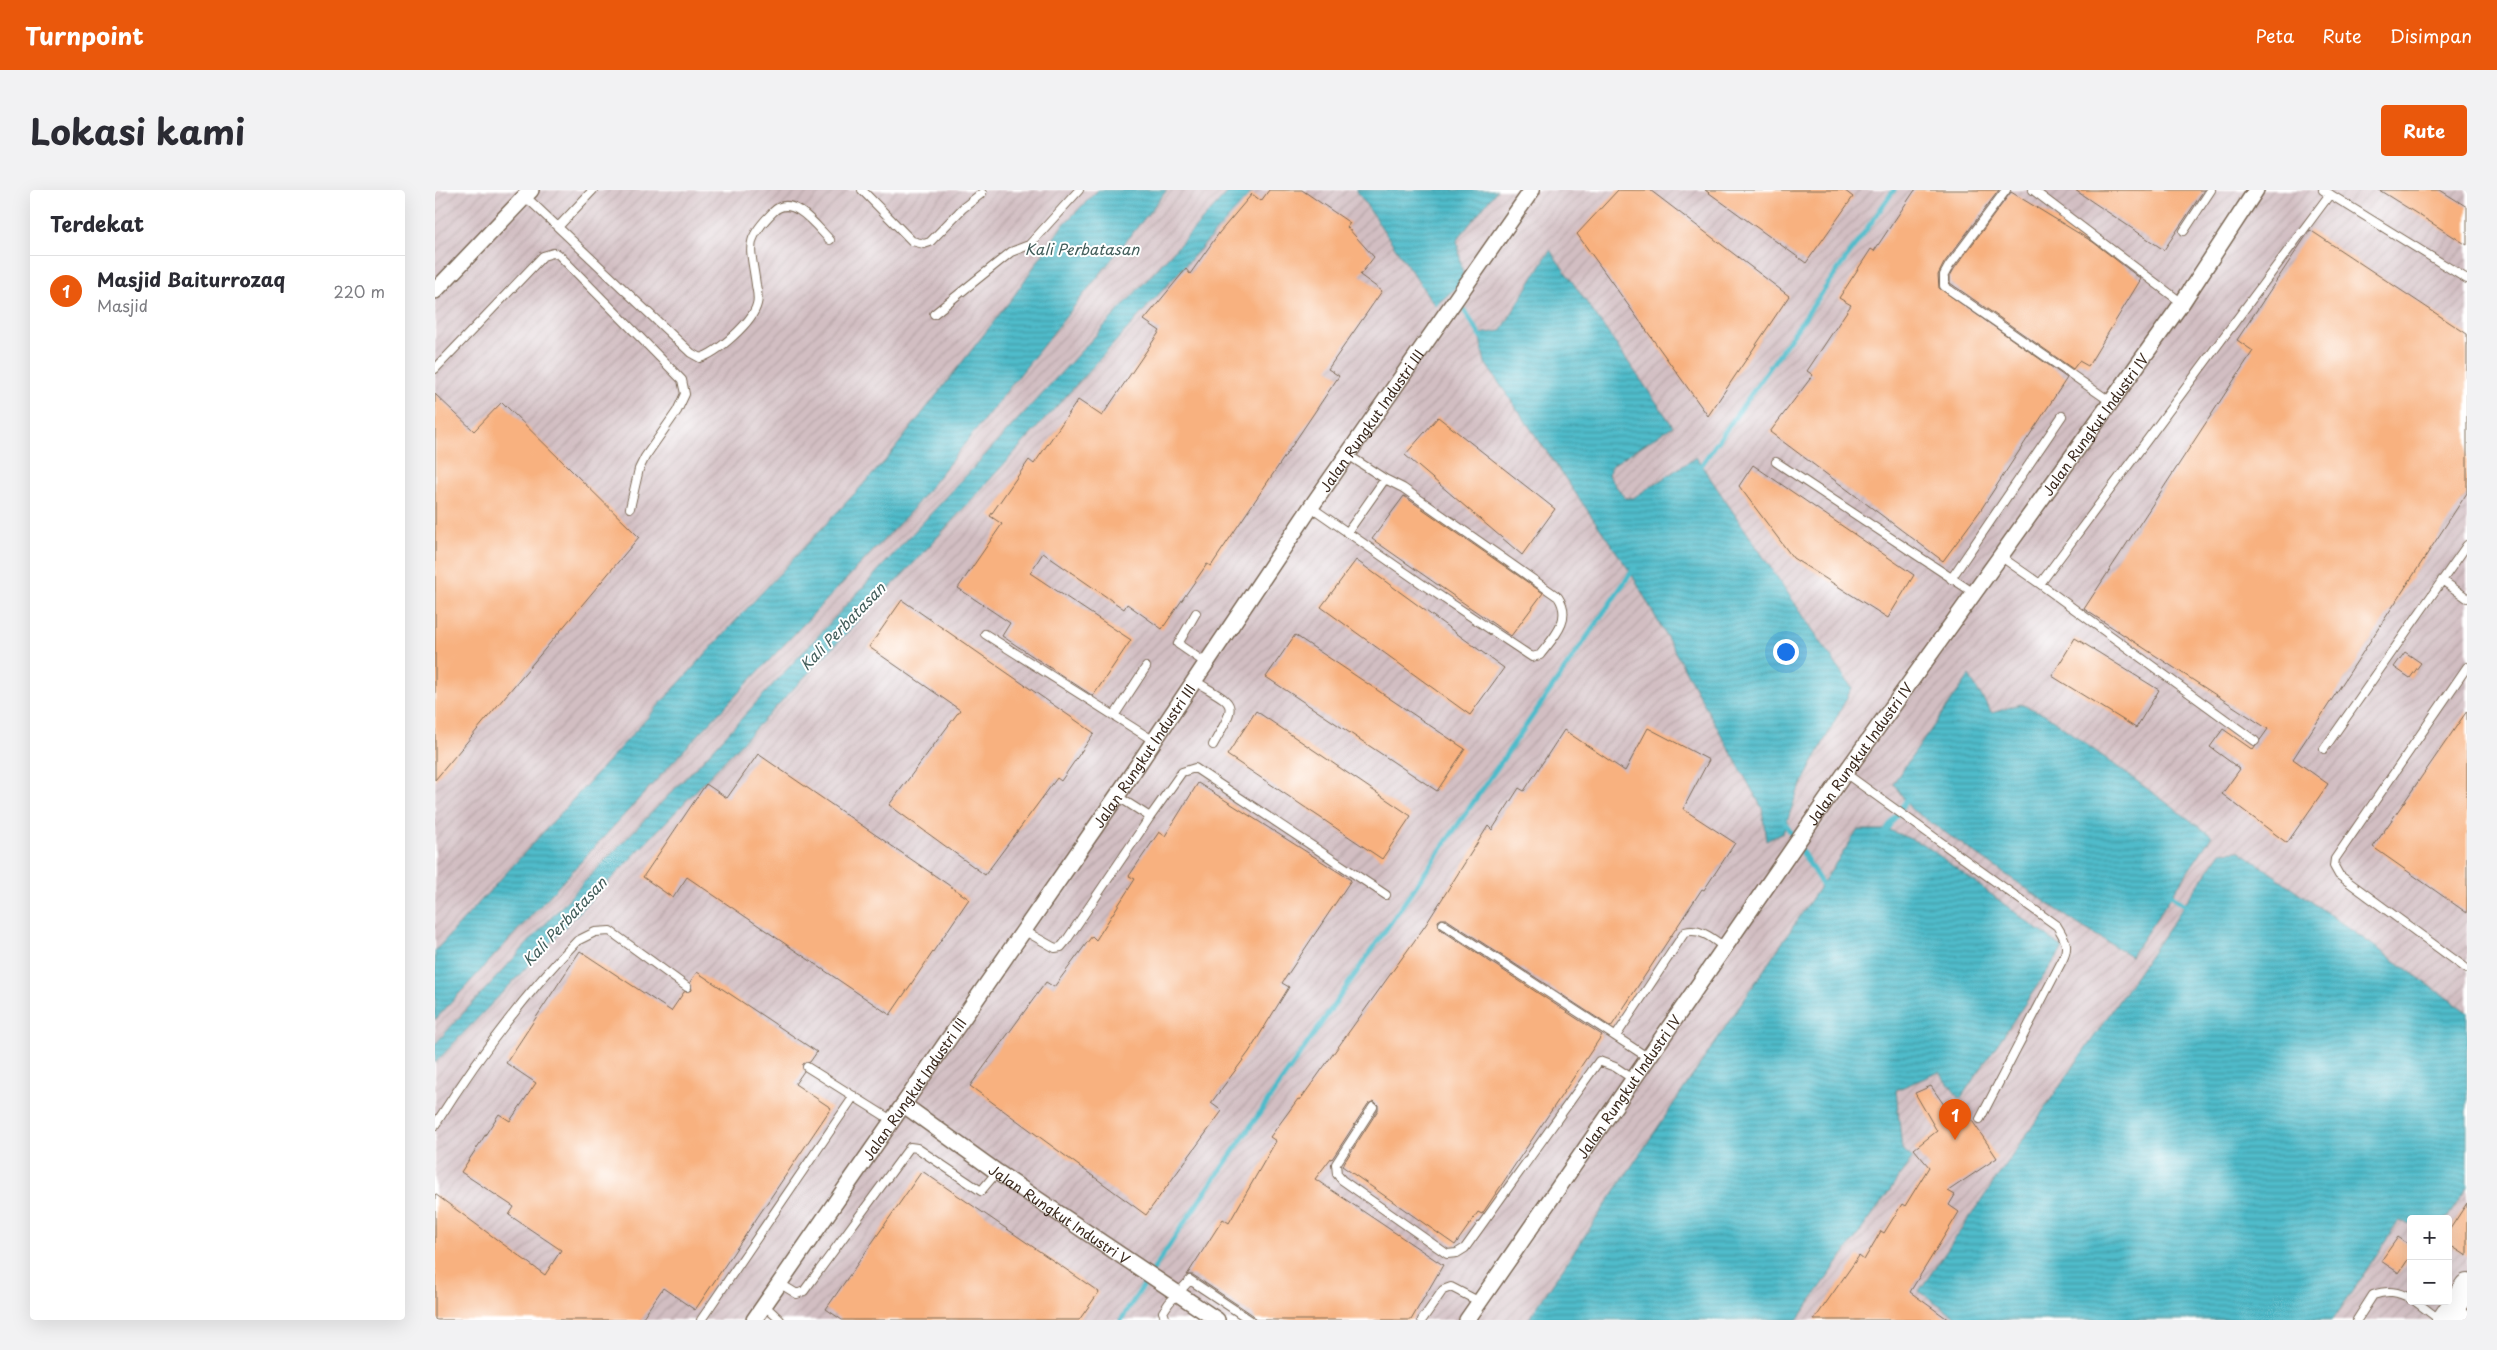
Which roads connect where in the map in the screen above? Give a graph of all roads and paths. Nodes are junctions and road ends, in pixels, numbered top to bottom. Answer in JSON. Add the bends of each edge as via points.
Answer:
{"nodes":[{"id":1,"x":593,"y":190,"type":"edge"},
{"id":2,"x":863,"y":190,"type":"edge"},
{"id":3,"x":1079,"y":190,"type":"edge"},
{"id":4,"x":1532,"y":190,"type":"edge"},
{"id":5,"x":2006,"y":190,"type":"edge"},
{"id":6,"x":2033,"y":190,"type":"edge"},
{"id":7,"x":2211,"y":190,"type":"edge"},
{"id":8,"x":2256,"y":190,"type":"edge"},
{"id":9,"x":984,"y":191,"type":"edge"},
{"id":10,"x":2326,"y":192,"type":"edge"},
{"id":11,"x":528,"y":193,"type":"edge"},
{"id":12,"x":559,"y":226,"type":"junction"},
{"id":13,"x":2184,"y":231,"type":"dead end"},
{"id":14,"x":830,"y":240,"type":"dead end"},
{"id":15,"x":2467,"y":280,"type":"edge"},
{"id":16,"x":435,"y":291,"type":"edge"},
{"id":17,"x":2182,"y":303,"type":"junction"},
{"id":18,"x":934,"y":314,"type":"dead end"},
{"id":19,"x":435,"y":369,"type":"edge"},
{"id":20,"x":2111,"y":402,"type":"junction"},
{"id":21,"x":2062,"y":416,"type":"dead end"},
{"id":22,"x":1348,"y":455,"type":"junction"},
{"id":23,"x":1776,"y":462,"type":"dead end"},
{"id":24,"x":1385,"y":479,"type":"junction"},
{"id":25,"x":630,"y":508,"type":"dead end"},
{"id":26,"x":1311,"y":508,"type":"junction"},
{"id":27,"x":1347,"y":533,"type":"junction"},
{"id":28,"x":2467,"y":545,"type":"edge"},
{"id":29,"x":2000,"y":556,"type":"junction"},
{"id":30,"x":1951,"y":579,"type":"junction"},
{"id":31,"x":2442,"y":580,"type":"junction"},
{"id":32,"x":2040,"y":584,"type":"junction"},
{"id":33,"x":1974,"y":593,"type":"junction"},
{"id":34,"x":2467,"y":598,"type":"edge"},
{"id":35,"x":1196,"y":613,"type":"dead end"},
{"id":36,"x":985,"y":634,"type":"dead end"},
{"id":37,"x":1207,"y":664,"type":"junction"},
{"id":38,"x":1146,"y":667,"type":"dead end"},
{"id":39,"x":2467,"y":667,"type":"edge"},
{"id":40,"x":1195,"y":681,"type":"junction"},
{"id":41,"x":1114,"y":716,"type":"junction"},
{"id":42,"x":2255,"y":740,"type":"dead end"},
{"id":43,"x":1154,"y":741,"type":"junction"},
{"id":44,"x":1213,"y":745,"type":"dead end"},
{"id":45,"x":2324,"y":749,"type":"dead end"},
{"id":46,"x":1845,"y":773,"type":"junction"},
{"id":47,"x":1117,"y":796,"type":"junction"},
{"id":48,"x":1150,"y":817,"type":"junction"},
{"id":49,"x":1385,"y":895,"type":"dead end"},
{"id":50,"x":1443,"y":924,"type":"dead end"},
{"id":51,"x":1023,"y":930,"type":"junction"},
{"id":52,"x":1724,"y":947,"type":"junction"},
{"id":53,"x":2467,"y":969,"type":"edge"},
{"id":54,"x":687,"y":987,"type":"dead end"},
{"id":55,"x":1616,"y":1036,"type":"junction"},
{"id":56,"x":1647,"y":1057,"type":"junction"},
{"id":57,"x":807,"y":1067,"type":"dead end"},
{"id":58,"x":1633,"y":1079,"type":"junction"},
{"id":59,"x":854,"y":1096,"type":"junction"},
{"id":60,"x":904,"y":1104,"type":"junction"},
{"id":61,"x":1373,"y":1107,"type":"dead end"},
{"id":62,"x":1980,"y":1119,"type":"dead end"},
{"id":63,"x":893,"y":1121,"type":"junction"},
{"id":64,"x":435,"y":1126,"type":"edge"},
{"id":65,"x":997,"y":1172,"type":"junction"},
{"id":66,"x":779,"y":1283,"type":"junction"},
{"id":67,"x":2467,"y":1286,"type":"edge"},
{"id":68,"x":1177,"y":1293,"type":"junction"},
{"id":69,"x":2407,"y":1296,"type":"edge"},
{"id":70,"x":1480,"y":1302,"type":"junction"},
{"id":71,"x":764,"y":1305,"type":"junction"},
{"id":72,"x":2425,"y":1305,"type":"edge"},
{"id":73,"x":2453,"y":1316,"type":"edge"},
{"id":74,"x":701,"y":1320,"type":"edge"},
{"id":75,"x":754,"y":1320,"type":"edge"},
{"id":76,"x":780,"y":1320,"type":"edge"},
{"id":77,"x":1166,"y":1320,"type":"edge"},
{"id":78,"x":1217,"y":1320,"type":"edge"},
{"id":79,"x":1250,"y":1320,"type":"edge"},
{"id":80,"x":1423,"y":1320,"type":"edge"},
{"id":81,"x":1467,"y":1320,"type":"edge"},
{"id":82,"x":2357,"y":1320,"type":"edge"}],
"edges":[{"from":1,"to":12,"type":"lane"},
{"from":2,"to":9,"type":"lane","via":[[913,241],[924,244]]},
{"from":3,"to":18,"type":"lane","via":[[1029,245],[1011,252]]},
{"from":4,"to":22,"type":"street","name":"Jalan Rungkut Industri III"},
{"from":5,"to":20,"type":"lane","via":[[1949,266],[1944,275],[1944,286]]},
{"from":6,"to":17,"type":"lane"},
{"from":7,"to":13,"type":"lane"},
{"from":8,"to":17,"type":"street","name":"Jalan Rungkut Industri IV"},
{"from":10,"to":15,"type":"lane"},
{"from":10,"to":32,"type":"lane"},
{"from":11,"to":12,"type":"lane"},
{"from":11,"to":16,"type":"street"},
{"from":12,"to":14,"type":"lane","via":[[691,353],[700,358],[712,354],[753,315],[758,302],[751,240],[778,207],[797,209]]},
{"from":17,"to":20,"type":"street","name":"Jalan Rungkut Industri IV"},
{"from":19,"to":25,"type":"lane","via":[[543,256],[558,254],[682,380],[685,394],[677,412],[645,457]]},
{"from":20,"to":29,"type":"street","name":"Jalan Rungkut Industri IV"},
{"from":21,"to":30,"type":"lane"},
{"from":22,"to":24,"type":"lane"},
{"from":22,"to":26,"type":"street","name":"Jalan Rungkut Industri III"},
{"from":23,"to":30,"type":"lane"},
{"from":24,"to":27,"type":"lane"},
{"from":24,"to":27,"type":"lane","via":[[1403,488],[1558,597],[1564,606],[1565,618],[1551,640],[1540,655],[1532,656]]},
{"from":26,"to":27,"type":"lane"},
{"from":26,"to":37,"type":"street","name":"Jalan Rungkut Industri III"},
{"from":28,"to":31,"type":"lane"},
{"from":29,"to":32,"type":"lane"},
{"from":29,"to":33,"type":"street","name":"Jalan Rungkut Industri IV"},
{"from":30,"to":33,"type":"lane"},
{"from":31,"to":34,"type":"lane"},
{"from":31,"to":45,"type":"lane"},
{"from":32,"to":42,"type":"lane"},
{"from":33,"to":46,"type":"street","name":"Jalan Rungkut Industri IV"},
{"from":35,"to":37,"type":"lane","via":[[1178,644]]},
{"from":36,"to":41,"type":"lane"},
{"from":37,"to":40,"type":"street","name":"Jalan Rungkut Industri III"},
{"from":38,"to":41,"type":"lane"},
{"from":39,"to":53,"type":"lane","via":[[2335,859],[2334,866],[2339,874]]},
{"from":40,"to":43,"type":"street","name":"Jalan Rungkut Industri III"},
{"from":40,"to":44,"type":"lane","via":[[1228,700],[1230,707]]},
{"from":41,"to":43,"type":"lane"},
{"from":43,"to":47,"type":"street","name":"Jalan Rungkut Industri III"},
{"from":46,"to":52,"type":"street","name":"Jalan Rungkut Industri IV"},
{"from":46,"to":62,"type":"lane","via":[[2057,926],[2067,943],[2068,950]]},
{"from":47,"to":48,"type":"lane"},
{"from":47,"to":51,"type":"street","name":"Jalan Rungkut Industri III"},
{"from":48,"to":49,"type":"lane","via":[[1182,772],[1195,768]]},
{"from":48,"to":51,"type":"lane","via":[[1061,947],[1055,948]]},
{"from":50,"to":55,"type":"lane"},
{"from":51,"to":60,"type":"street","name":"Jalan Rungkut Industri III"},
{"from":52,"to":55,"type":"lane","via":[[1705,934],[1694,930],[1685,932]]},
{"from":52,"to":56,"type":"street","name":"Jalan Rungkut Industri IV"},
{"from":54,"to":64,"type":"lane","via":[[610,930],[595,932],[577,941],[496,1037]]},
{"from":55,"to":56,"type":"lane"},
{"from":56,"to":58,"type":"street","name":"Jalan Rungkut Industri IV"},
{"from":57,"to":59,"type":"lane"},
{"from":58,"to":61,"type":"lane","via":[[1599,1061],[1465,1248],[1457,1254],[1447,1254],[1337,1174],[1336,1164]]},
{"from":58,"to":70,"type":"street","name":"Jalan Rungkut Industri IV"},
{"from":59,"to":63,"type":"lane"},
{"from":59,"to":74,"type":"lane"},
{"from":60,"to":63,"type":"street","name":"Jalan Rungkut Industri III"},
{"from":60,"to":65,"type":"street","name":"Jalan Rungkut Industri V"},
{"from":63,"to":66,"type":"street","name":"Jalan Rungkut Industri III"},
{"from":65,"to":66,"type":"lane","via":[[981,1191],[917,1148],[910,1147],[804,1291],[797,1294]]},
{"from":65,"to":68,"type":"street","name":"Jalan Rungkut Industri V"},
{"from":66,"to":71,"type":"street","name":"Jalan Rungkut Industri III"},
{"from":67,"to":73,"type":"main road"},
{"from":68,"to":77,"type":"lane","via":[[1163,1312]]},
{"from":68,"to":78,"type":"street","name":"Jalan Rungkut Industri V"},
{"from":68,"to":79,"type":"lane","via":[[1187,1280],[1194,1281]]},
{"from":69,"to":82,"type":"lane","via":[[2391,1292],[2373,1295]]},
{"from":70,"to":80,"type":"lane","via":[[1451,1287],[1443,1290]]},
{"from":70,"to":81,"type":"street","name":"Jalan Rungkut Industri IV"},
{"from":71,"to":75,"type":"street","name":"Jalan Rungkut Industri III"},
{"from":71,"to":76,"type":"lane"},
{"from":72,"to":73,"type":"lane"}]}
